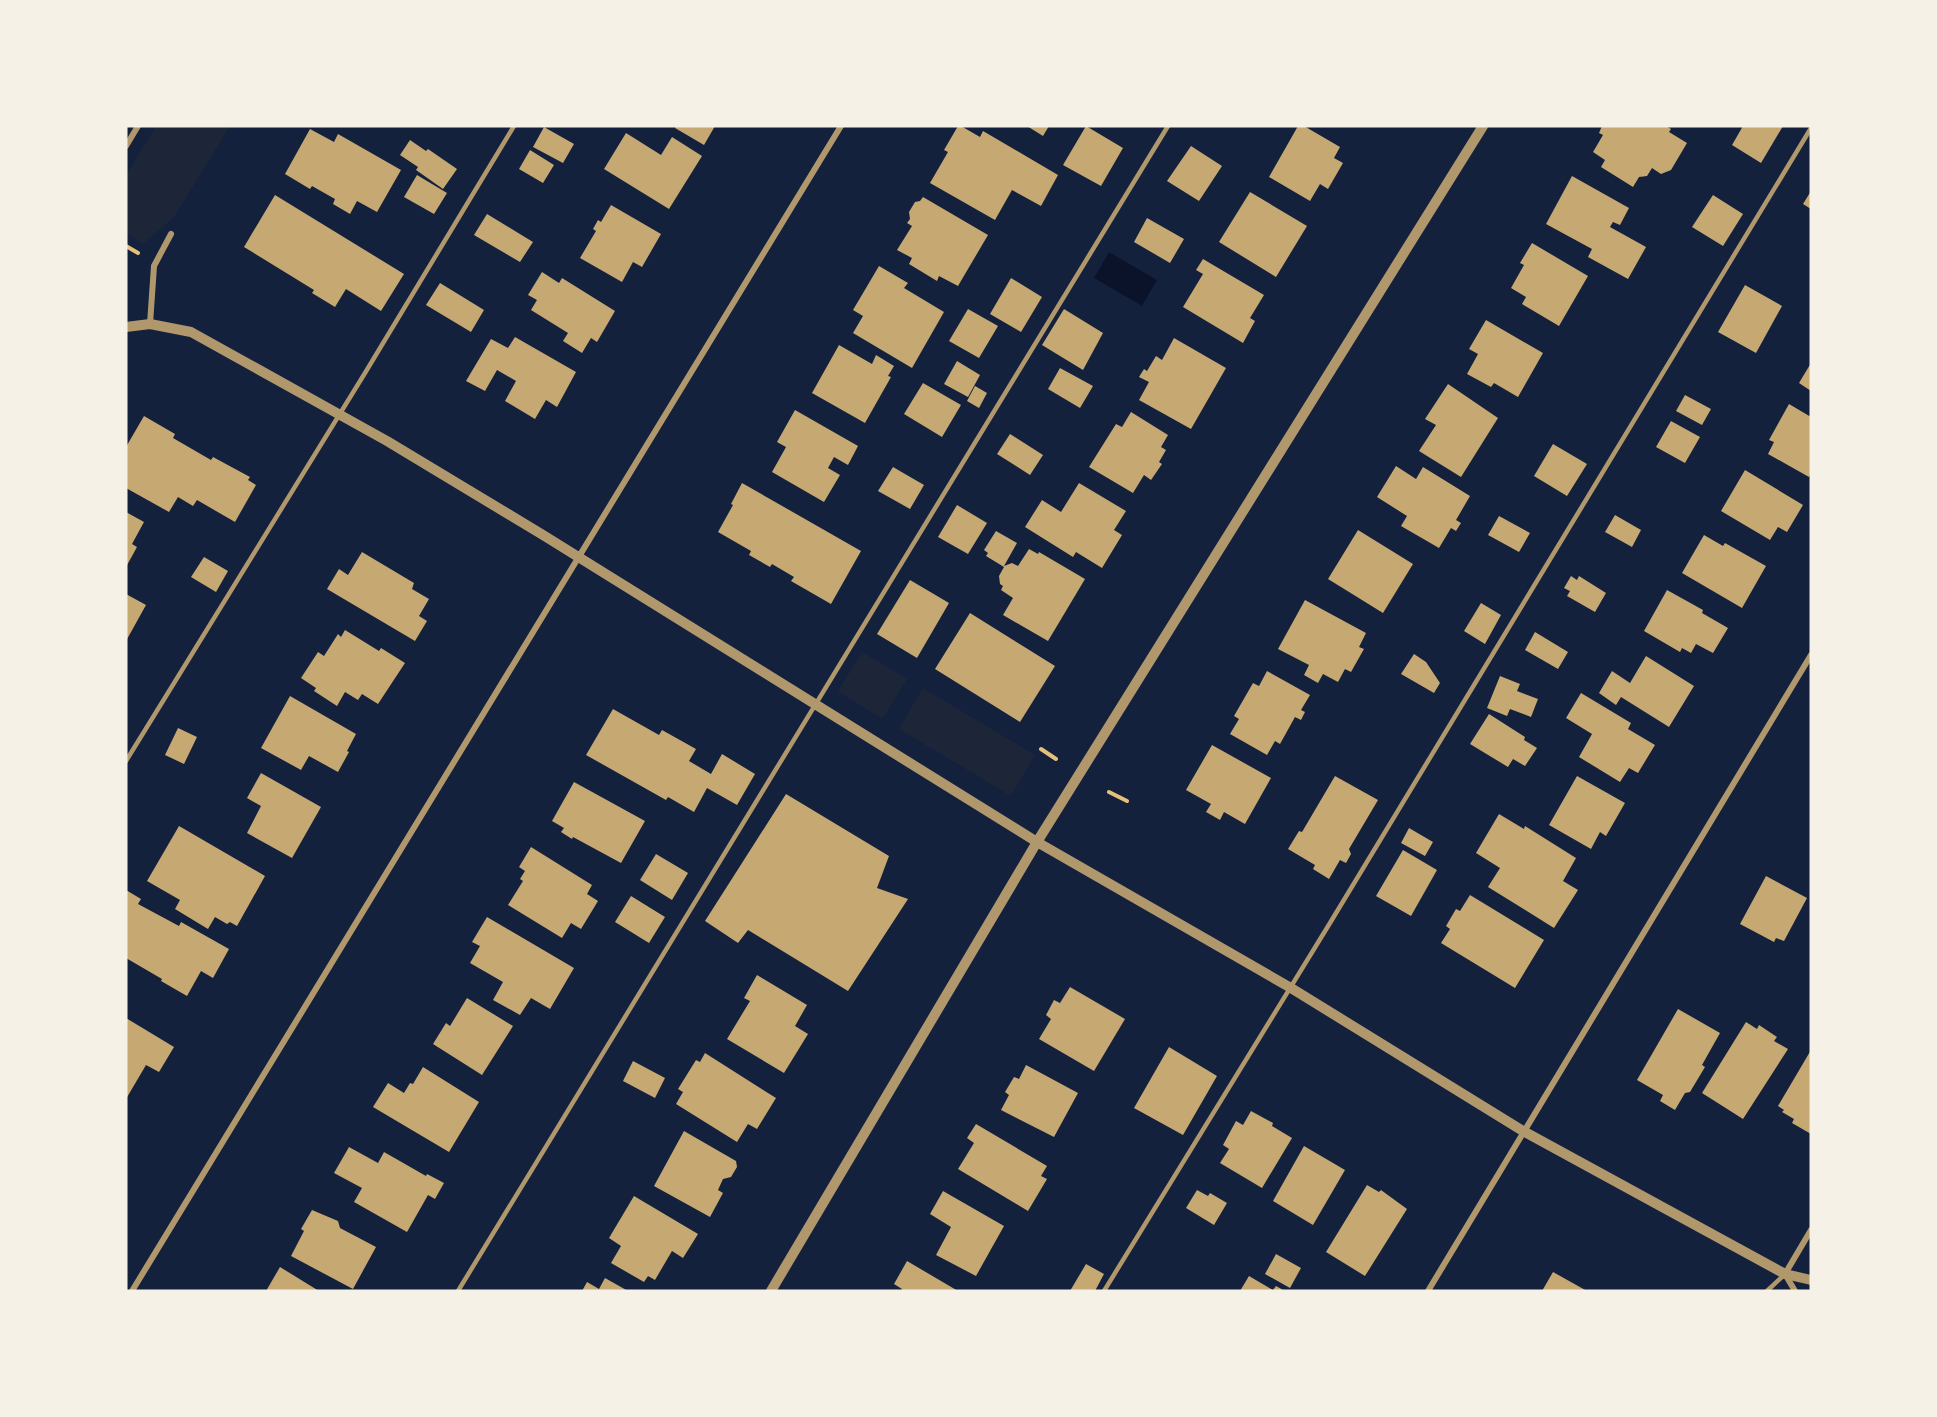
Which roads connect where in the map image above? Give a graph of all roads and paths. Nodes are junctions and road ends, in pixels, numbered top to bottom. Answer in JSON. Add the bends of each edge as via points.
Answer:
{"nodes":[{"id":1,"x":138,"y":126,"type":"edge"},
{"id":2,"x":514,"y":126,"type":"edge"},
{"id":3,"x":842,"y":126,"type":"edge"},
{"id":4,"x":1168,"y":126,"type":"edge"},
{"id":5,"x":1483,"y":126,"type":"edge"},
{"id":6,"x":1811,"y":128,"type":"edge"},
{"id":7,"x":126,"y":146,"type":"edge"},
{"id":8,"x":171,"y":234,"type":"dead end"},
{"id":9,"x":126,"y":246,"type":"edge"},
{"id":10,"x":138,"y":253,"type":"dead end"},
{"id":11,"x":150,"y":324,"type":"junction"},
{"id":12,"x":126,"y":327,"type":"edge"},
{"id":13,"x":340,"y":415,"type":"junction"},
{"id":14,"x":578,"y":557,"type":"junction"},
{"id":15,"x":1811,"y":655,"type":"edge"},
{"id":16,"x":816,"y":705,"type":"junction"},
{"id":17,"x":1041,"y":749,"type":"dead end"},
{"id":18,"x":1056,"y":759,"type":"dead end"},
{"id":19,"x":126,"y":761,"type":"edge"},
{"id":20,"x":1109,"y":792,"type":"dead end"},
{"id":21,"x":1127,"y":801,"type":"dead end"},
{"id":22,"x":1037,"y":842,"type":"junction"},
{"id":23,"x":1291,"y":988,"type":"junction"},
{"id":24,"x":1523,"y":1131,"type":"junction"},
{"id":25,"x":1811,"y":1230,"type":"edge"},
{"id":26,"x":1785,"y":1274,"type":"junction"},
{"id":27,"x":1811,"y":1280,"type":"edge"},
{"id":28,"x":132,"y":1291,"type":"edge"},
{"id":29,"x":458,"y":1291,"type":"edge"},
{"id":30,"x":771,"y":1291,"type":"edge"},
{"id":31,"x":1104,"y":1291,"type":"edge"},
{"id":32,"x":1428,"y":1291,"type":"edge"},
{"id":33,"x":1767,"y":1291,"type":"edge"},
{"id":34,"x":1795,"y":1291,"type":"edge"}],
"edges":[{"from":1,"to":7,"type":"street"},
{"from":2,"to":13,"type":"lane"},
{"from":3,"to":14,"type":"street"},
{"from":4,"to":16,"type":"lane"},
{"from":5,"to":22,"type":"street"},
{"from":6,"to":23,"type":"lane"},
{"from":8,"to":11,"type":"street","via":[[154,266]]},
{"from":9,"to":10,"type":"path"},
{"from":11,"to":12,"type":"street"},
{"from":11,"to":13,"type":"street","via":[[191,332]]},
{"from":13,"to":14,"type":"street"},
{"from":13,"to":19,"type":"lane"},
{"from":14,"to":16,"type":"street"},
{"from":14,"to":28,"type":"street"},
{"from":15,"to":24,"type":"street"},
{"from":16,"to":22,"type":"street"},
{"from":16,"to":29,"type":"lane"},
{"from":17,"to":18,"type":"path"},
{"from":20,"to":21,"type":"path"},
{"from":22,"to":23,"type":"street"},
{"from":22,"to":30,"type":"street"},
{"from":23,"to":24,"type":"street"},
{"from":23,"to":31,"type":"lane"},
{"from":24,"to":26,"type":"street"},
{"from":24,"to":32,"type":"street"},
{"from":25,"to":26,"type":"street"},
{"from":26,"to":27,"type":"street"},
{"from":26,"to":33,"type":"lane"},
{"from":26,"to":34,"type":"street"}]}
